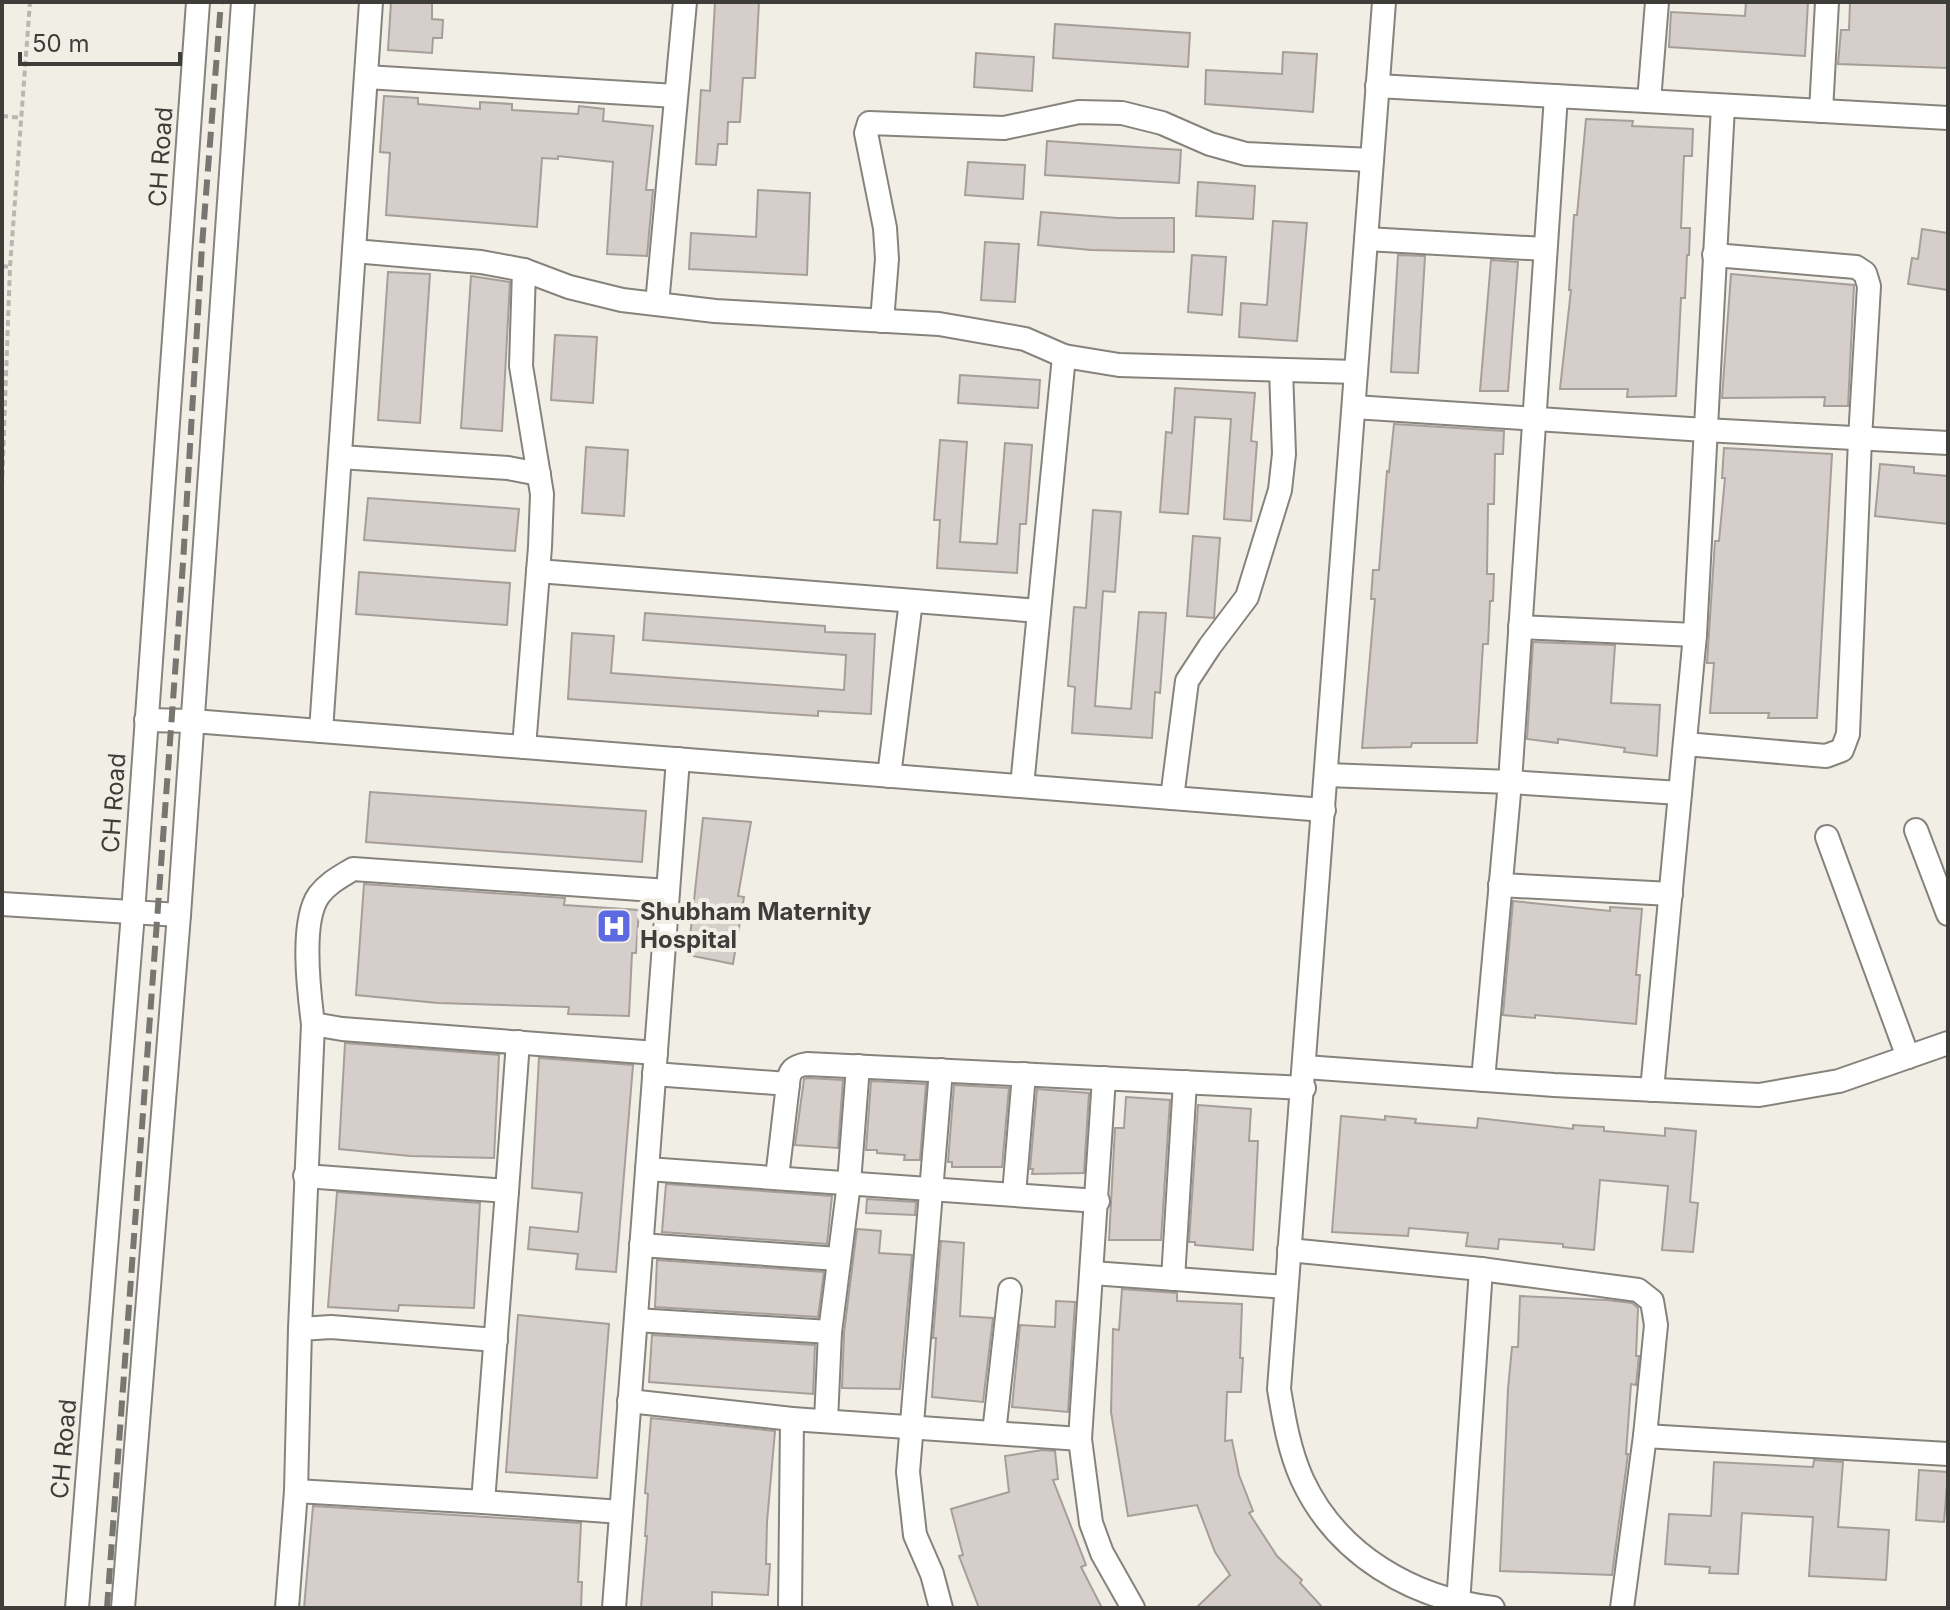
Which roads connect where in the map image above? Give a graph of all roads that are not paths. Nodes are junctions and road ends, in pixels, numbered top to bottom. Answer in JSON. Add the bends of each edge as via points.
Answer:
{"nodes":[{"id":1,"x":198,"y":2,"type":"edge"},
{"id":2,"x":243,"y":2,"type":"edge"},
{"id":3,"x":371,"y":2,"type":"edge"},
{"id":4,"x":685,"y":2,"type":"edge"},
{"id":5,"x":1384,"y":2,"type":"edge"},
{"id":6,"x":1657,"y":2,"type":"edge"},
{"id":7,"x":1827,"y":2,"type":"edge"},
{"id":8,"x":366,"y":77,"type":"junction"},
{"id":9,"x":1377,"y":86,"type":"junction"},
{"id":10,"x":676,"y":96,"type":"junction"},
{"id":11,"x":1556,"y":96,"type":"junction"},
{"id":12,"x":1649,"y":101,"type":"junction"},
{"id":13,"x":1723,"y":106,"type":"junction"},
{"id":14,"x":1821,"y":111,"type":"junction"},
{"id":15,"x":1948,"y":118,"type":"edge"},
{"id":16,"x":1372,"y":160,"type":"junction"},
{"id":17,"x":1366,"y":239,"type":"junction"},
{"id":18,"x":1545,"y":249,"type":"junction"},
{"id":19,"x":354,"y":251,"type":"junction"},
{"id":20,"x":1714,"y":255,"type":"junction"},
{"id":21,"x":524,"y":270,"type":"junction"},
{"id":22,"x":657,"y":304,"type":"junction"},
{"id":23,"x":882,"y":321,"type":"junction"},
{"id":24,"x":1064,"y":356,"type":"junction"},
{"id":25,"x":1281,"y":370,"type":"junction"},
{"id":26,"x":1356,"y":372,"type":"junction"},
{"id":27,"x":1354,"y":407,"type":"junction"},
{"id":28,"x":1533,"y":419,"type":"junction"},
{"id":29,"x":1705,"y":430,"type":"junction"},
{"id":30,"x":1860,"y":439,"type":"junction"},
{"id":31,"x":1948,"y":443,"type":"edge"},
{"id":32,"x":340,"y":457,"type":"junction"},
{"id":33,"x":539,"y":474,"type":"junction"},
{"id":34,"x":538,"y":571,"type":"junction"},
{"id":35,"x":911,"y":601,"type":"junction"},
{"id":36,"x":1039,"y":611,"type":"junction"},
{"id":37,"x":1520,"y":627,"type":"junction"},
{"id":38,"x":1695,"y":635,"type":"junction"},
{"id":39,"x":146,"y":720,"type":"junction"},
{"id":40,"x":193,"y":721,"type":"junction"},
{"id":41,"x":321,"y":731,"type":"junction"},
{"id":42,"x":1685,"y":744,"type":"junction"},
{"id":43,"x":524,"y":747,"type":"junction"},
{"id":44,"x":678,"y":759,"type":"junction"},
{"id":45,"x":1327,"y":775,"type":"junction"},
{"id":46,"x":889,"y":776,"type":"junction"},
{"id":47,"x":1510,"y":782,"type":"junction"},
{"id":48,"x":1022,"y":786,"type":"junction"},
{"id":49,"x":1680,"y":793,"type":"junction"},
{"id":50,"x":1172,"y":798,"type":"junction"},
{"id":51,"x":1324,"y":810,"type":"junction"},
{"id":52,"x":1916,"y":830,"type":"dead end"},
{"id":53,"x":1827,"y":837,"type":"dead end"},
{"id":54,"x":1500,"y":885,"type":"junction"},
{"id":55,"x":668,"y":891,"type":"junction"},
{"id":56,"x":1671,"y":894,"type":"junction"},
{"id":57,"x":2,"y":904,"type":"edge"},
{"id":58,"x":133,"y":913,"type":"junction"},
{"id":59,"x":1948,"y":914,"type":"edge"},
{"id":60,"x":179,"y":915,"type":"junction"},
{"id":61,"x":313,"y":1024,"type":"junction"},
{"id":62,"x":518,"y":1042,"type":"junction"},
{"id":63,"x":1948,"y":1043,"type":"edge"},
{"id":64,"x":1908,"y":1057,"type":"junction"},
{"id":65,"x":655,"y":1064,"type":"junction"},
{"id":66,"x":858,"y":1066,"type":"junction"},
{"id":67,"x":941,"y":1070,"type":"junction"},
{"id":68,"x":1024,"y":1074,"type":"junction"},
{"id":69,"x":1304,"y":1077,"type":"junction"},
{"id":70,"x":1104,"y":1078,"type":"junction"},
{"id":71,"x":1483,"y":1080,"type":"junction"},
{"id":72,"x":1185,"y":1082,"type":"junction"},
{"id":73,"x":788,"y":1084,"type":"junction"},
{"id":74,"x":1652,"y":1090,"type":"junction"},
{"id":75,"x":647,"y":1169,"type":"junction"},
{"id":76,"x":305,"y":1176,"type":"junction"},
{"id":77,"x":777,"y":1178,"type":"junction"},
{"id":78,"x":849,"y":1183,"type":"junction"},
{"id":79,"x":930,"y":1189,"type":"junction"},
{"id":80,"x":507,"y":1191,"type":"junction"},
{"id":81,"x":1014,"y":1194,"type":"junction"},
{"id":82,"x":1098,"y":1201,"type":"junction"},
{"id":83,"x":641,"y":1245,"type":"junction"},
{"id":84,"x":1289,"y":1250,"type":"junction"},
{"id":85,"x":838,"y":1259,"type":"junction"},
{"id":86,"x":1481,"y":1269,"type":"junction"},
{"id":87,"x":1092,"y":1273,"type":"junction"},
{"id":88,"x":1173,"y":1279,"type":"junction"},
{"id":89,"x":1286,"y":1287,"type":"junction"},
{"id":90,"x":1010,"y":1290,"type":"dead end"},
{"id":91,"x":636,"y":1320,"type":"junction"},
{"id":92,"x":300,"y":1329,"type":"junction"},
{"id":93,"x":830,"y":1332,"type":"junction"},
{"id":94,"x":496,"y":1340,"type":"junction"},
{"id":95,"x":629,"y":1401,"type":"junction"},
{"id":96,"x":792,"y":1419,"type":"junction"},
{"id":97,"x":826,"y":1421,"type":"junction"},
{"id":98,"x":911,"y":1427,"type":"junction"},
{"id":99,"x":994,"y":1433,"type":"junction"},
{"id":100,"x":1645,"y":1436,"type":"junction"},
{"id":101,"x":1080,"y":1439,"type":"junction"},
{"id":102,"x":1948,"y":1454,"type":"edge"},
{"id":103,"x":296,"y":1491,"type":"junction"},
{"id":104,"x":483,"y":1502,"type":"junction"},
{"id":105,"x":621,"y":1512,"type":"junction"},
{"id":106,"x":1458,"y":1604,"type":"junction"},
{"id":107,"x":77,"y":1608,"type":"edge"},
{"id":108,"x":123,"y":1608,"type":"edge"},
{"id":109,"x":287,"y":1608,"type":"edge"},
{"id":110,"x":614,"y":1608,"type":"edge"},
{"id":111,"x":790,"y":1608,"type":"edge"},
{"id":112,"x":941,"y":1608,"type":"edge"},
{"id":113,"x":1133,"y":1608,"type":"edge"},
{"id":114,"x":1493,"y":1608,"type":"edge"},
{"id":115,"x":1622,"y":1608,"type":"edge"}],
"edges":[{"from":1,"to":39,"type":"street","name":"CH Road"},
{"from":2,"to":40,"type":"street"},
{"from":3,"to":8,"type":"street"},
{"from":4,"to":10,"type":"street"},
{"from":5,"to":9,"type":"street"},
{"from":6,"to":12,"type":"street"},
{"from":7,"to":14,"type":"street"},
{"from":8,"to":10,"type":"street"},
{"from":8,"to":19,"type":"street"},
{"from":9,"to":11,"type":"street"},
{"from":9,"to":16,"type":"street"},
{"from":10,"to":22,"type":"street"},
{"from":11,"to":12,"type":"street"},
{"from":11,"to":18,"type":"street"},
{"from":12,"to":13,"type":"street"},
{"from":13,"to":14,"type":"street"},
{"from":13,"to":20,"type":"street"},
{"from":14,"to":15,"type":"street"},
{"from":16,"to":17,"type":"street"},
{"from":16,"to":23,"type":"street","via":[[1246,154],[1122,113],[1079,112],[1004,128],[869,123],[866,133],[885,228]]},
{"from":17,"to":18,"type":"street"},
{"from":17,"to":26,"type":"street"},
{"from":18,"to":28,"type":"street"},
{"from":19,"to":21,"type":"street"},
{"from":19,"to":32,"type":"street"},
{"from":20,"to":29,"type":"street"},
{"from":20,"to":30,"type":"street","via":[[1856,267],[1865,273],[1869,286]]},
{"from":21,"to":22,"type":"street","via":[[569,287]]},
{"from":21,"to":33,"type":"street","via":[[521,366]]},
{"from":22,"to":23,"type":"street"},
{"from":23,"to":24,"type":"street","via":[[939,324],[1025,339]]},
{"from":24,"to":25,"type":"street","via":[[1119,365]]},
{"from":24,"to":36,"type":"street"},
{"from":25,"to":26,"type":"street"},
{"from":25,"to":50,"type":"street","via":[[1280,490],[1247,597],[1187,681]]},
{"from":26,"to":27,"type":"street"},
{"from":27,"to":28,"type":"street"},
{"from":27,"to":45,"type":"street"},
{"from":28,"to":29,"type":"street"},
{"from":28,"to":37,"type":"street"},
{"from":29,"to":30,"type":"street"},
{"from":29,"to":38,"type":"street"},
{"from":30,"to":31,"type":"street"},
{"from":30,"to":42,"type":"street","via":[[1848,734],[1842,750],[1826,756]]},
{"from":32,"to":33,"type":"street"},
{"from":32,"to":41,"type":"street"},
{"from":33,"to":34,"type":"street"},
{"from":34,"to":35,"type":"street"},
{"from":34,"to":43,"type":"street"},
{"from":35,"to":36,"type":"street"},
{"from":35,"to":46,"type":"street"},
{"from":36,"to":48,"type":"street"},
{"from":37,"to":38,"type":"street"},
{"from":37,"to":47,"type":"street"},
{"from":38,"to":42,"type":"street"},
{"from":39,"to":40,"type":"street"},
{"from":39,"to":58,"type":"street","name":"CH Road"},
{"from":40,"to":41,"type":"street"},
{"from":40,"to":60,"type":"street"},
{"from":41,"to":43,"type":"street"},
{"from":42,"to":49,"type":"street"},
{"from":43,"to":44,"type":"street"},
{"from":44,"to":46,"type":"street"},
{"from":44,"to":55,"type":"street"},
{"from":45,"to":47,"type":"street"},
{"from":45,"to":51,"type":"street"},
{"from":46,"to":48,"type":"street"},
{"from":47,"to":49,"type":"street"},
{"from":47,"to":54,"type":"street"},
{"from":48,"to":50,"type":"street"},
{"from":49,"to":56,"type":"street"},
{"from":50,"to":51,"type":"street"},
{"from":51,"to":69,"type":"street"},
{"from":52,"to":59,"type":"street"},
{"from":53,"to":64,"type":"street"},
{"from":54,"to":56,"type":"street"},
{"from":54,"to":71,"type":"street"},
{"from":55,"to":61,"type":"street","via":[[353,869],[322,891],[310,920],[307,970]]},
{"from":55,"to":65,"type":"street"},
{"from":56,"to":74,"type":"street"},
{"from":57,"to":58,"type":"street"},
{"from":58,"to":60,"type":"street"},
{"from":58,"to":107,"type":"street","name":"CH Road"},
{"from":60,"to":108,"type":"street"},
{"from":61,"to":62,"type":"street"},
{"from":61,"to":76,"type":"street"},
{"from":62,"to":65,"type":"street"},
{"from":62,"to":80,"type":"street"},
{"from":63,"to":64,"type":"street"},
{"from":64,"to":74,"type":"street","via":[[1839,1081],[1759,1095]]},
{"from":65,"to":73,"type":"street"},
{"from":65,"to":75,"type":"street"},
{"from":66,"to":67,"type":"street"},
{"from":66,"to":73,"type":"street","via":[[796,1066]]},
{"from":66,"to":78,"type":"street"},
{"from":67,"to":68,"type":"street"},
{"from":67,"to":79,"type":"street"},
{"from":68,"to":70,"type":"street"},
{"from":68,"to":81,"type":"street"},
{"from":69,"to":71,"type":"street"},
{"from":69,"to":72,"type":"street"},
{"from":69,"to":84,"type":"street"},
{"from":70,"to":72,"type":"street"},
{"from":70,"to":82,"type":"street"},
{"from":71,"to":74,"type":"street"},
{"from":72,"to":88,"type":"street"},
{"from":73,"to":77,"type":"street"},
{"from":75,"to":77,"type":"street"},
{"from":75,"to":83,"type":"street"},
{"from":76,"to":80,"type":"street"},
{"from":76,"to":92,"type":"street"},
{"from":77,"to":78,"type":"street"},
{"from":78,"to":79,"type":"street"},
{"from":78,"to":85,"type":"street"},
{"from":79,"to":81,"type":"street"},
{"from":79,"to":98,"type":"street"},
{"from":80,"to":94,"type":"street"},
{"from":81,"to":82,"type":"street"},
{"from":82,"to":87,"type":"street"},
{"from":83,"to":85,"type":"street"},
{"from":83,"to":91,"type":"street"},
{"from":84,"to":86,"type":"street"},
{"from":84,"to":89,"type":"street"},
{"from":85,"to":93,"type":"street"},
{"from":86,"to":100,"type":"street","via":[[1645,1293],[1656,1310],[1656,1325]]},
{"from":86,"to":106,"type":"street"},
{"from":87,"to":88,"type":"street"},
{"from":87,"to":101,"type":"street"},
{"from":88,"to":89,"type":"street"},
{"from":89,"to":106,"type":"street","via":[[1279,1389],[1302,1480],[1354,1551],[1396,1580]]},
{"from":90,"to":99,"type":"street"},
{"from":91,"to":93,"type":"street"},
{"from":91,"to":95,"type":"street"},
{"from":92,"to":94,"type":"street"},
{"from":92,"to":103,"type":"street"},
{"from":93,"to":97,"type":"street"},
{"from":94,"to":104,"type":"street"},
{"from":95,"to":96,"type":"street"},
{"from":95,"to":105,"type":"street"},
{"from":96,"to":97,"type":"street"},
{"from":96,"to":111,"type":"street"},
{"from":97,"to":98,"type":"street"},
{"from":98,"to":99,"type":"street"},
{"from":98,"to":112,"type":"street","via":[[908,1472],[915,1535]]},
{"from":99,"to":101,"type":"street"},
{"from":100,"to":102,"type":"street"},
{"from":100,"to":115,"type":"street"},
{"from":101,"to":113,"type":"street","via":[[1091,1523]]},
{"from":103,"to":104,"type":"street"},
{"from":103,"to":109,"type":"street"},
{"from":104,"to":105,"type":"street"},
{"from":105,"to":110,"type":"street"},
{"from":106,"to":114,"type":"street"}]}
